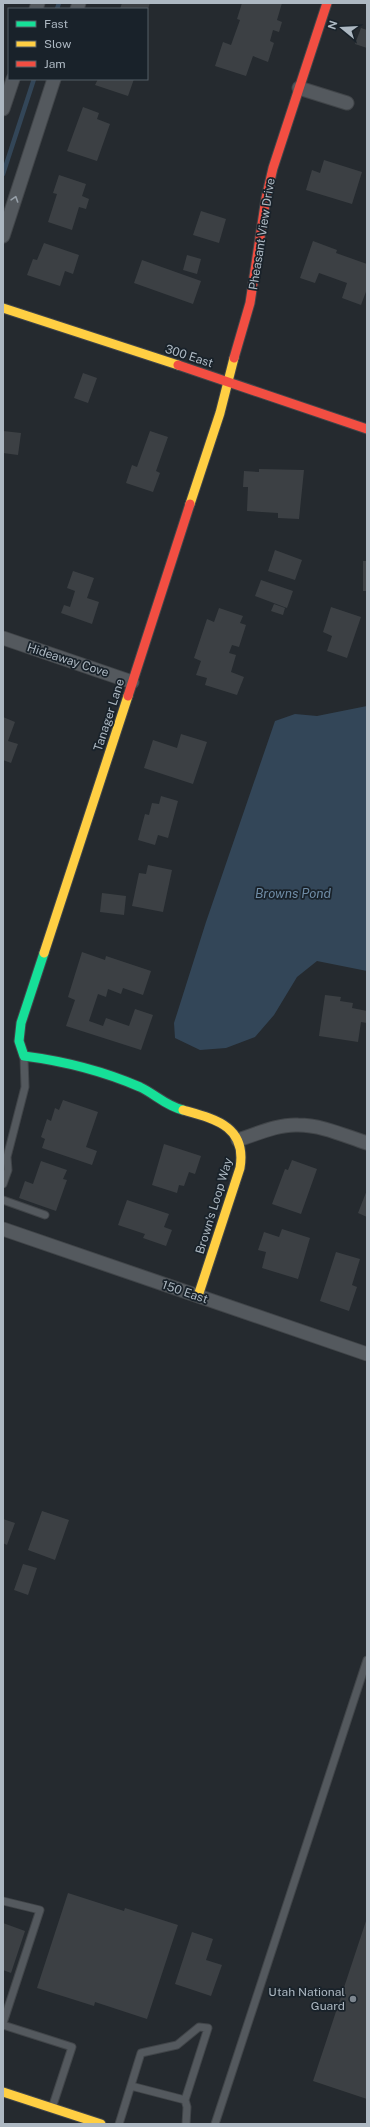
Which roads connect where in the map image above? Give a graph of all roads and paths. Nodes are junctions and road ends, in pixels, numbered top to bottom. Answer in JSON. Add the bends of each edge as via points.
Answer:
{"nodes":[{"id":1,"x":327,"y":3,"type":"edge"},
{"id":2,"x":13,"y":80,"type":"edge"},
{"id":3,"x":54,"y":80,"type":"edge"},
{"id":4,"x":299,"y":88,"type":"junction"},
{"id":5,"x":346,"y":103,"type":"dead end"},
{"id":6,"x":3,"y":109,"type":"edge"},
{"id":7,"x":3,"y":236,"type":"edge"},
{"id":8,"x":3,"y":308,"type":"edge"},
{"id":9,"x":228,"y":381,"type":"junction"},
{"id":10,"x":367,"y":429,"type":"edge"},
{"id":11,"x":3,"y":638,"type":"edge"},
{"id":12,"x":132,"y":682,"type":"junction"},
{"id":13,"x":24,"y":1056,"type":"junction"},
{"id":14,"x":238,"y":1140,"type":"junction"},
{"id":15,"x":367,"y":1143,"type":"edge"},
{"id":16,"x":3,"y":1184,"type":"edge"},
{"id":17,"x":3,"y":1200,"type":"edge"},
{"id":18,"x":45,"y":1216,"type":"dead end"},
{"id":19,"x":3,"y":1229,"type":"edge"},
{"id":20,"x":198,"y":1296,"type":"junction"},
{"id":21,"x":367,"y":1354,"type":"edge"},
{"id":22,"x":367,"y":1660,"type":"edge"},
{"id":23,"x":3,"y":1901,"type":"edge"},
{"id":24,"x":3,"y":2024,"type":"edge"},
{"id":25,"x":131,"y":2086,"type":"junction"},
{"id":26,"x":3,"y":2092,"type":"edge"},
{"id":27,"x":185,"y":2100,"type":"junction"},
{"id":28,"x":52,"y":2108,"type":"junction"},
{"id":29,"x":101,"y":2124,"type":"edge"},
{"id":30,"x":119,"y":2124,"type":"edge"},
{"id":31,"x":186,"y":2124,"type":"edge"},
{"id":32,"x":215,"y":2124,"type":"edge"}],
"edges":[{"from":1,"to":4,"type":"street","name":"Pheasant View Drive"},
{"from":2,"to":6,"type":"street"},
{"from":7,"to":3,"type":"street","one_way":true},
{"from":4,"to":5,"type":"street"},
{"from":4,"to":9,"type":"street","name":"Pheasant View Drive","via":[[269,183],[252,292]]},
{"from":8,"to":9,"type":"street","name":"300 East"},
{"from":9,"to":10,"type":"street","name":"300 East"},
{"from":9,"to":12,"type":"street","name":"Tanager Lane","via":[[220,413]]},
{"from":11,"to":12,"type":"street","name":"Hideaway Cove"},
{"from":12,"to":13,"type":"street","name":"Tanager Lane","via":[[20,1023],[19,1041]]},
{"from":13,"to":14,"type":"street","name":"Brown's Loop Way","via":[[60,1061],[132,1085],[173,1107],[223,1123]]},
{"from":13,"to":16,"type":"lane","via":[[25,1087],[7,1157],[8,1170]]},
{"from":14,"to":15,"type":"street","via":[[279,1127],[297,1125],[316,1126]]},
{"from":14,"to":20,"type":"street","name":"Brown's Loop Way","via":[[242,1158],[240,1168]]},
{"from":17,"to":18,"type":"lane"},
{"from":19,"to":20,"type":"street","name":"150 East"},
{"from":20,"to":21,"type":"street","name":"150 East"},
{"from":22,"to":32,"type":"lane"},
{"from":23,"to":24,"type":"lane","via":[[40,1910]]},
{"from":24,"to":28,"type":"lane","via":[[72,2047]]},
{"from":25,"to":27,"type":"lane"},
{"from":25,"to":27,"type":"lane","via":[[141,2053],[177,2045],[199,2027],[208,2028]]},
{"from":25,"to":30,"type":"lane"},
{"from":26,"to":28,"type":"street"},
{"from":27,"to":31,"type":"lane"},
{"from":28,"to":29,"type":"street"}]}
